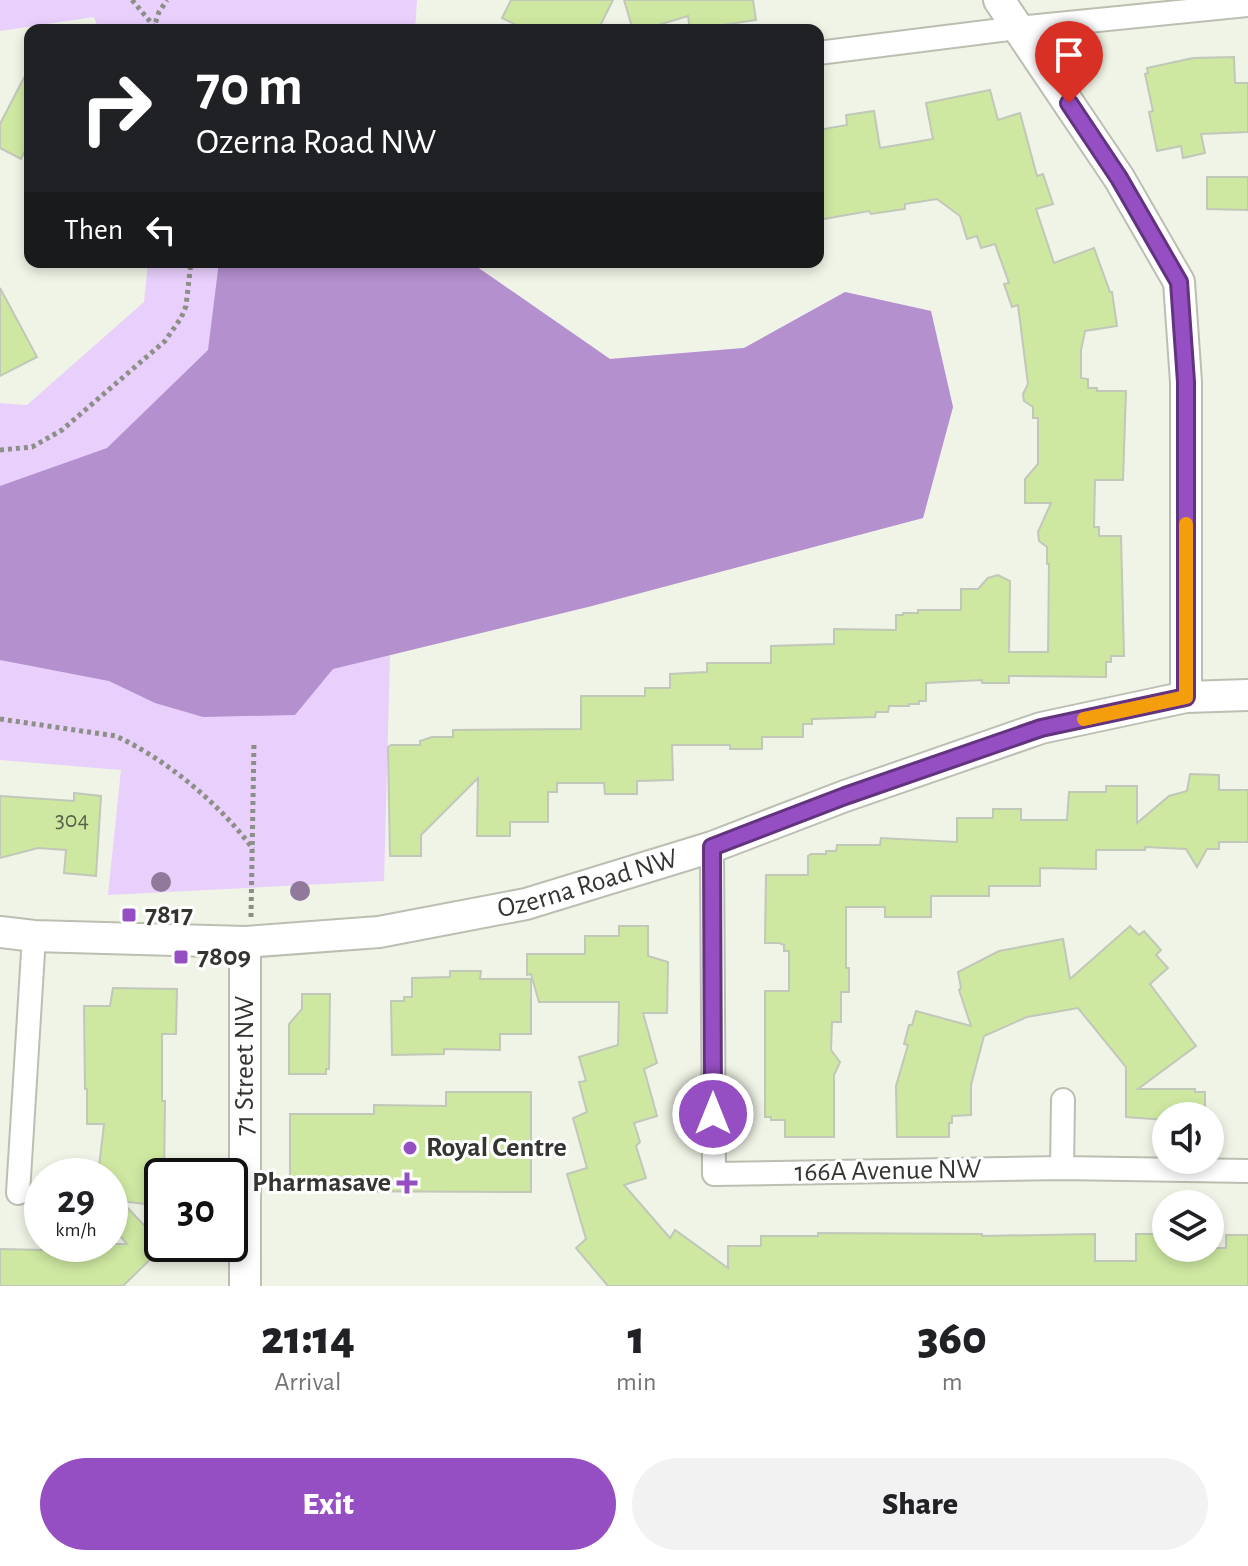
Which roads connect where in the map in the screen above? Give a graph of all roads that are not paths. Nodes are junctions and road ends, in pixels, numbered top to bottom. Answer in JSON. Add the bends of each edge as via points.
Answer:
{"nodes":[{"id":1,"x":999,"y":0,"type":"edge"},
{"id":2,"x":1248,"y":5,"type":"edge"},
{"id":3,"x":1018,"y":28,"type":"junction"},
{"id":4,"x":824,"y":52,"type":"edge"},
{"id":5,"x":1248,"y":695,"type":"edge"},
{"id":6,"x":1186,"y":697,"type":"junction"},
{"id":7,"x":712,"y":847,"type":"junction"},
{"id":8,"x":0,"y":932,"type":"edge"},
{"id":9,"x":34,"y":936,"type":"junction"},
{"id":10,"x":245,"y":942,"type":"junction"},
{"id":11,"x":1063,"y":1100,"type":"dead end"},
{"id":12,"x":1062,"y":1168,"type":"junction"},
{"id":13,"x":1248,"y":1171,"type":"edge"},
{"id":14,"x":18,"y":1193,"type":"dead end"},
{"id":15,"x":245,"y":1286,"type":"edge"}],
"edges":[{"from":1,"to":3,"type":"street"},
{"from":2,"to":3,"type":"street"},
{"from":3,"to":4,"type":"street"},
{"from":3,"to":6,"type":"street","via":[[1119,178],[1179,282],[1186,382]]},
{"from":5,"to":6,"type":"street","name":"Ozerna Road NW"},
{"from":6,"to":7,"type":"street","name":"Ozerna Road NW","via":[[1041,728]]},
{"from":7,"to":10,"type":"street","name":"Ozerna Road NW","via":[[526,904],[379,932]]},
{"from":7,"to":12,"type":"street","name":"166A Avenue NW","via":[[714,1174]]},
{"from":8,"to":9,"type":"street","name":"Ozerna Road NW"},
{"from":9,"to":10,"type":"street","name":"Ozerna Road NW"},
{"from":9,"to":14,"type":"street"},
{"from":10,"to":15,"type":"street","name":"71 Street NW"},
{"from":11,"to":12,"type":"street"},
{"from":12,"to":13,"type":"street","name":"166A Avenue NW"}]}
